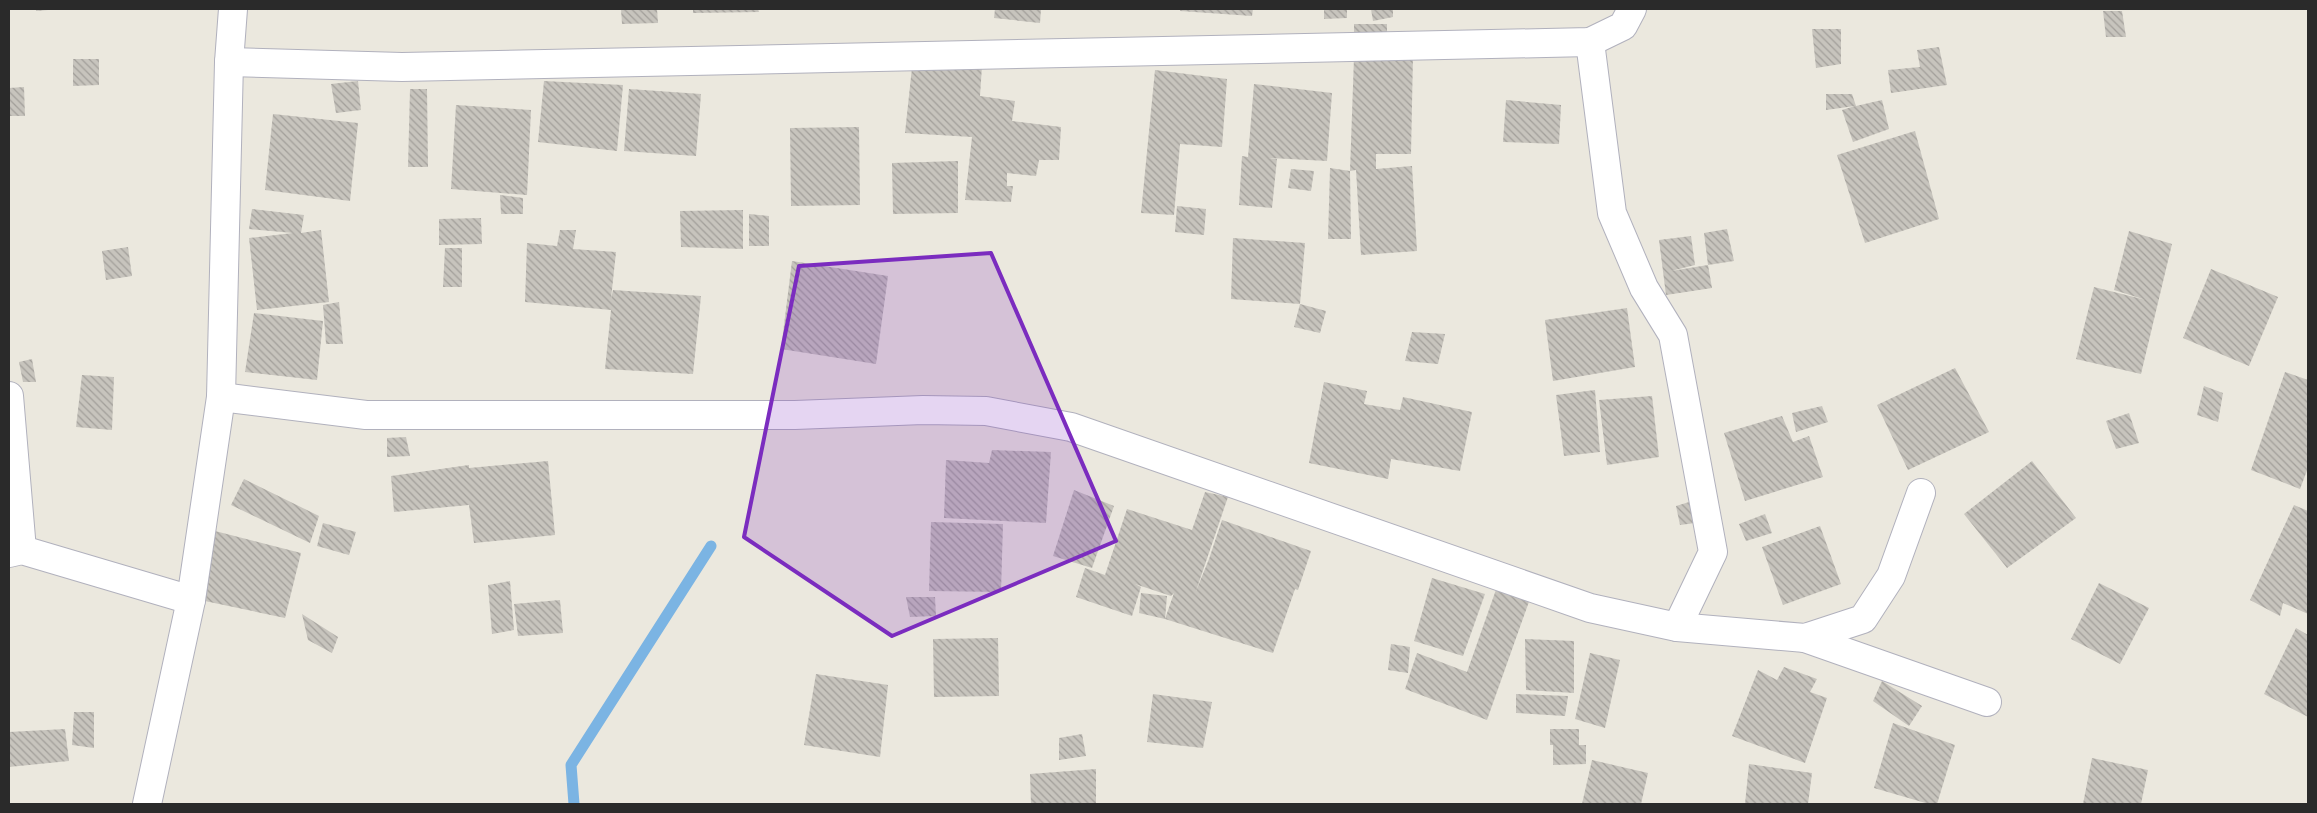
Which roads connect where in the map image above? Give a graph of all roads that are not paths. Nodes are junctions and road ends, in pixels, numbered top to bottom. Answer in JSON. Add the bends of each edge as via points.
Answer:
{"nodes":[{"id":1,"x":233,"y":9,"type":"edge"},
{"id":2,"x":1632,"y":9,"type":"edge"},
{"id":3,"x":1590,"y":42,"type":"junction"},
{"id":4,"x":229,"y":62,"type":"junction"},
{"id":5,"x":9,"y":396,"type":"edge"},
{"id":6,"x":221,"y":397,"type":"junction"},
{"id":7,"x":1921,"y":493,"type":"dead end"},
{"id":8,"x":15,"y":552,"type":"edge"},
{"id":9,"x":191,"y":600,"type":"junction"},
{"id":10,"x":1677,"y":627,"type":"junction"},
{"id":11,"x":1805,"y":638,"type":"junction"},
{"id":12,"x":1987,"y":702,"type":"dead end"},
{"id":13,"x":147,"y":804,"type":"edge"}],
"edges":[{"from":1,"to":4,"type":"street"},
{"from":2,"to":3,"type":"street","via":[[1623,26]]},
{"from":3,"to":4,"type":"street","via":[[402,67]]},
{"from":3,"to":10,"type":"street","via":[[1612,213],[1644,288],[1673,335],[1713,552]]},
{"from":4,"to":6,"type":"street"},
{"from":5,"to":8,"type":"street"},
{"from":6,"to":9,"type":"street"},
{"from":6,"to":10,"type":"street","via":[[366,415],[795,415],[986,411],[1071,427],[1590,608]]},
{"from":7,"to":11,"type":"street","via":[[1891,576],[1863,618]]},
{"from":8,"to":9,"type":"street"},
{"from":9,"to":13,"type":"street"},
{"from":10,"to":11,"type":"street"},
{"from":11,"to":12,"type":"street"}]}
